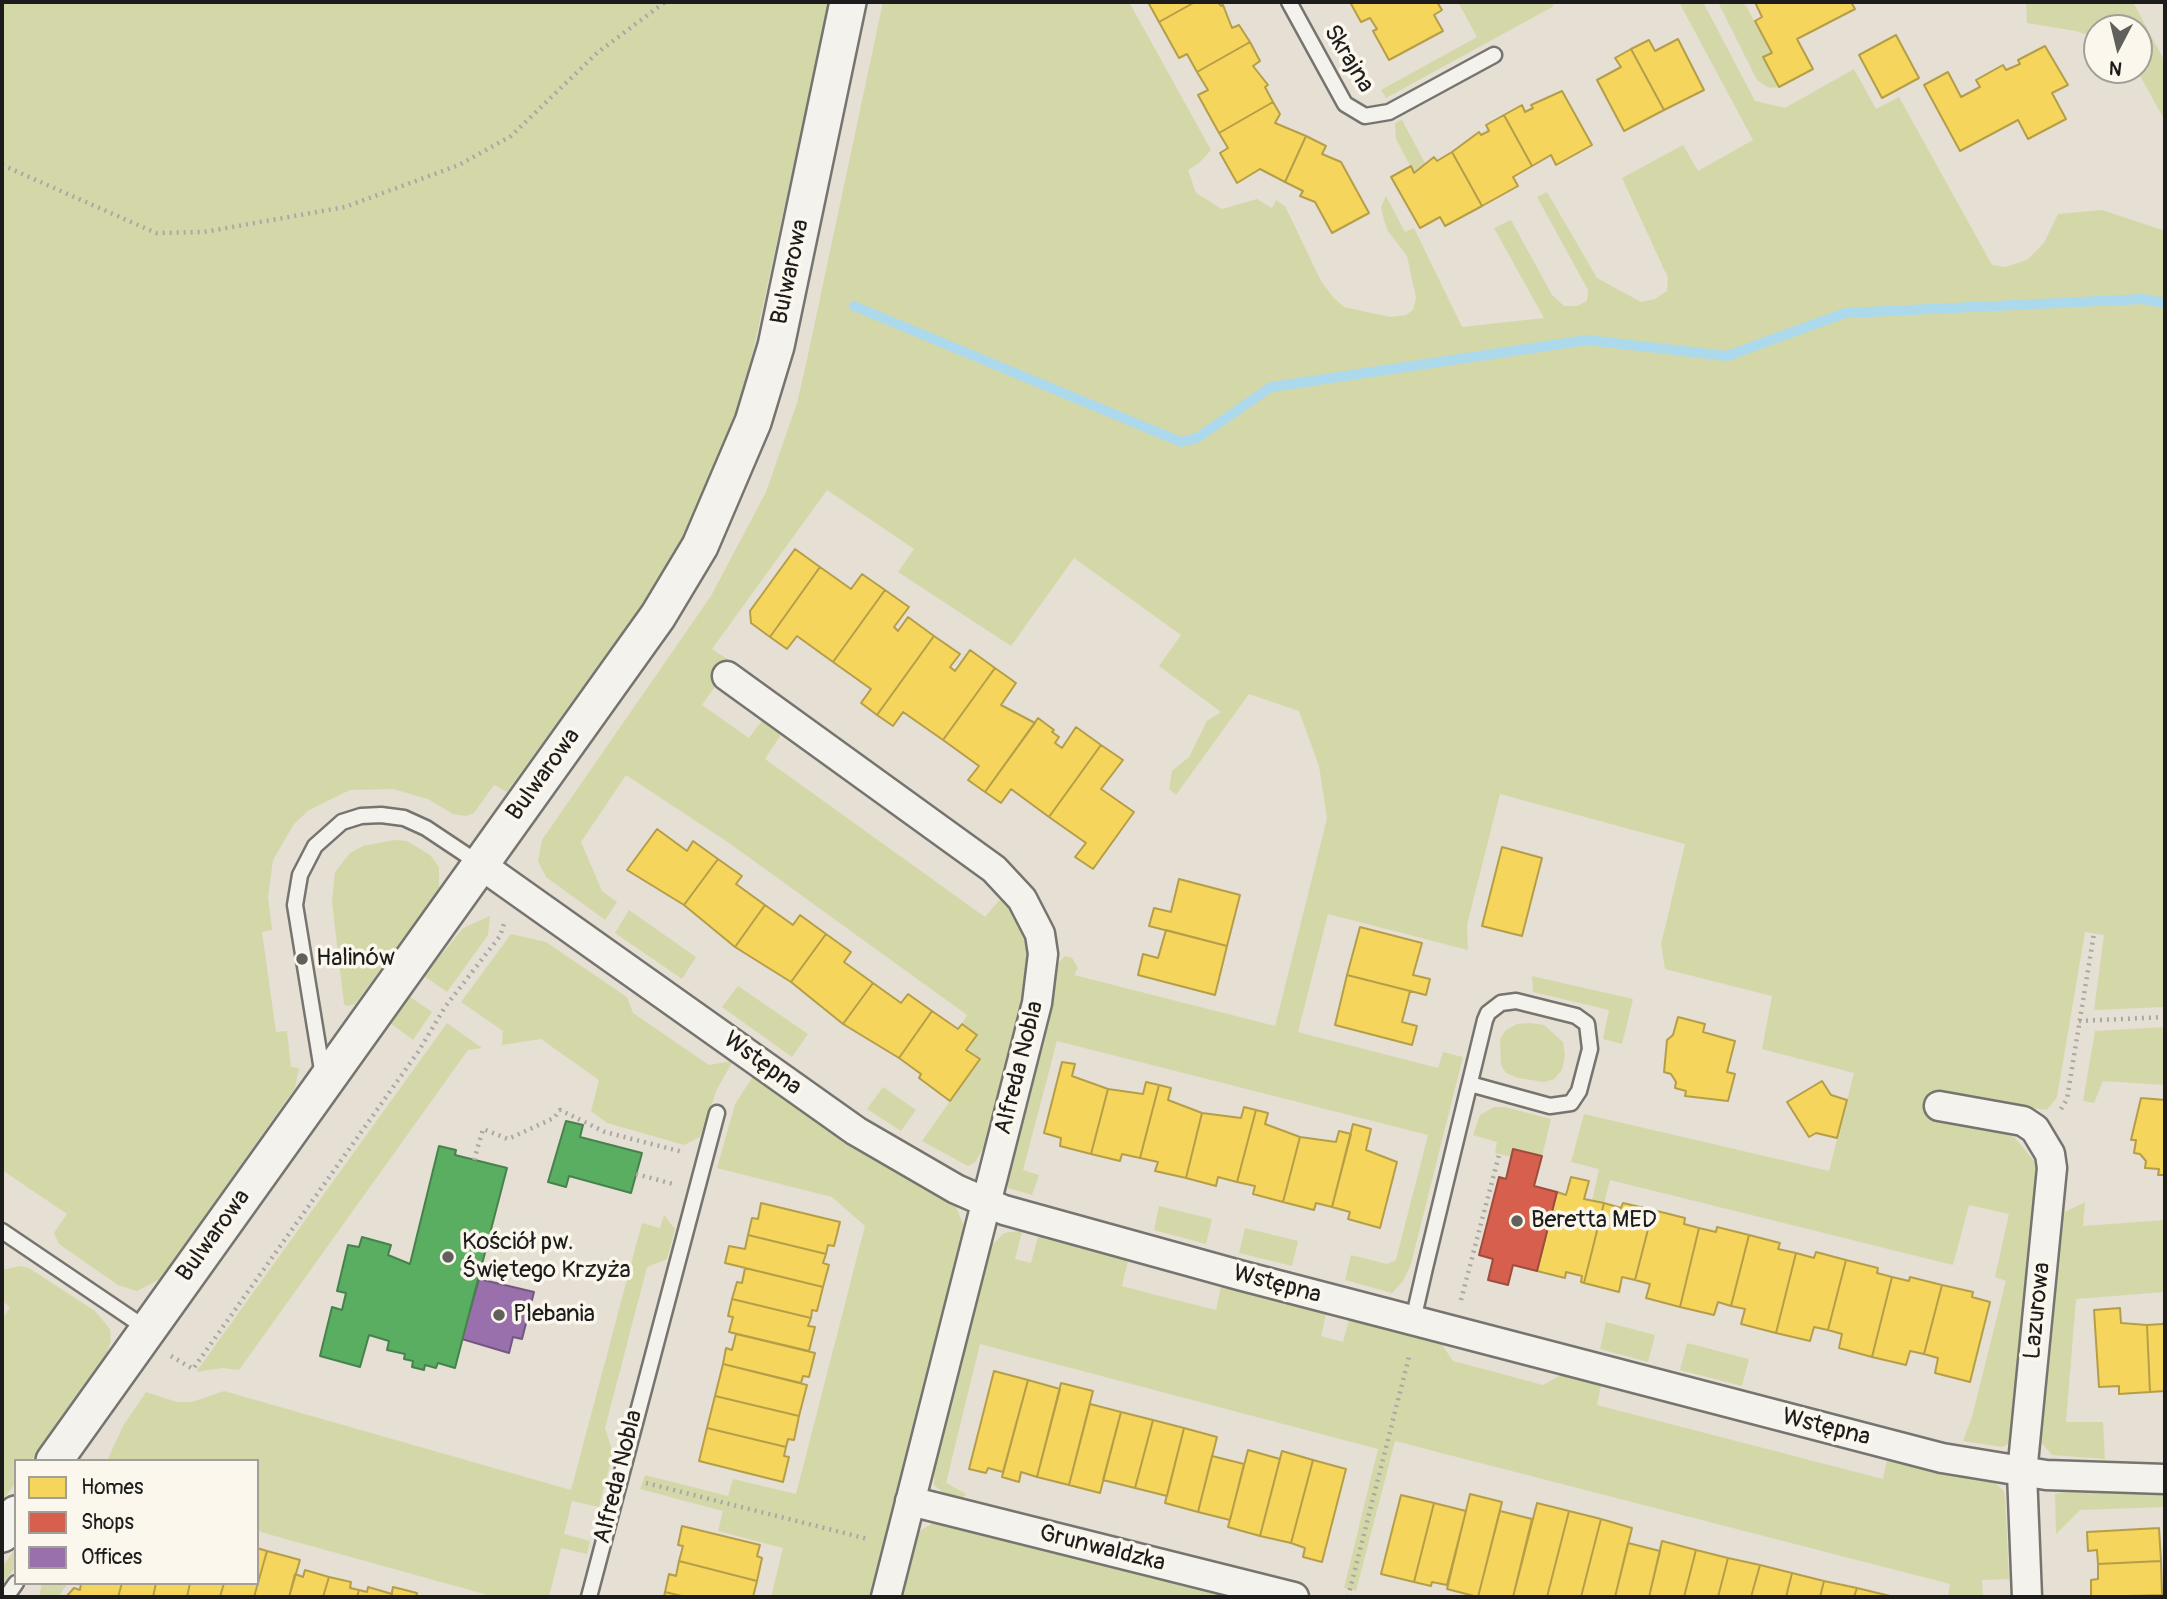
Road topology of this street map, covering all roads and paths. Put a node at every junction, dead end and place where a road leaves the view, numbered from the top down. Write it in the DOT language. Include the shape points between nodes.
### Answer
graph roads {
  1 [pos="665,2"];
  2 [pos="848,2"];
  3 [pos="1289,2"];
  4 [pos="1494,55"];
  5 [pos="2,165"];
  6 [pos="727,676"];
  7 [pos="481,864"];
  8 [pos="515,925"];
  9 [pos="2094,933"];
  10 [pos="2165,1017"];
  11 [pos="2079,1021"];
  12 [pos="324,1083"];
  13 [pos="1470,1084"];
  14 [pos="1939,1106"];
  15 [pos="717,1113"];
  16 [pos="2044,1140"];
  17 [pos="1499,1155"];
  18 [pos="704,1157"];
  19 [pos="474,1160"];
  20 [pos="636,1174"];
  21 [pos="695,1191"];
  22 [pos="986,1203"];
  23 [pos="2,1231"];
  24 [pos="1416,1315"];
  25 [pos="155,1340"];
  26 [pos="83,1420"];
  27 [pos="55,1459"];
  28 [pos="75,1459"];
  29 [pos="2022,1473"];
  30 [pos="2165,1479"];
  31 [pos="635,1480"];
  32 [pos="910,1501"];
  33 [pos="14,1517"];
  34 [pos="2,1534"];
  35 [pos="899,1547"];
  36 [pos="589,1597"];
  37 [pos="886,1597"];
  38 [pos="1294,1597"];
  39 [pos="1348,1597"];
  40 [pos="2027,1597"];
  1 -- 5 [label="path" via="597,53 511,136 458,165 345,207 204,232 156,233"];
  2 -- 7 [label="street, Bulwarowa" via="776,346 753,422 721,501 658,616"];
  3 -- 4 [label="lane, Skrajna" via="1345,104 1365,116 1389,112"];
  6 -- 22 [label="street, Alfreda Nobla" via="972,851 1011,886 1040,934 1043,975"];
  7 -- 12 [label="street, Bulwarowa"];
  7 -- 12 [label="lane" via="404,818 361,816 342,822 315,846 300,875 295,905"];
  7 -- 22 [label="street, Wstępna" via="856,1131"];
  8 -- 25 [label="path" via="504,924 500,936 445,1007 418,1052 192,1369"];
  9 -- 11 [label="path"];
  10 -- 11 [label="path"];
  11 -- 16 [label="path" via="2067,1098"];
  12 -- 25 [label="street, Bulwarowa"];
  13 -- 13 [label="lane" via="1550,1106 1572,1103 1590,1049 1587,1024 1576,1016 1522,1002 1500,1003 1485,1020"];
  13 -- 24 [label="lane"];
  14 -- 16 [label="street" via="2023,1121"];
  15 -- 18 [label="lane, Alfreda Nobla"];
  16 -- 29 [label="street, Lazurowa" via="2052,1168"];
  17 -- 24 [label="path" via="1457,1315"];
  18 -- 19 [label="path" via="605,1132 560,1110 554,1118 508,1139 483,1129"];
  18 -- 21 [label="lane, Alfreda Nobla"];
  20 -- 21 [label="path"];
  21 -- 36 [label="lane, Alfreda Nobla"];
  22 -- 24 [label="street, Wstępna"];
  22 -- 32 [label="street, Alfreda Nobla"];
  23 -- 25 [label="lane"];
  24 -- 29 [label="street, Wstępna" via="1928,1455"];
  24 -- 39 [label="path"];
  25 -- 26 [label="street, Bulwarowa"];
  26 -- 27 [label="street, Bulwarowa"];
  26 -- 28 [label="lane"];
  29 -- 30 [label="street, Wstępna"];
  29 -- 40 [label="street, Lazurowa"];
  31 -- 35 [label="path"];
  32 -- 35 [label="street, Alfreda Nobla"];
  32 -- 38 [label="street, Grunwaldzka"];
  33 -- 34 [label="street"];
  35 -- 37 [label="street, Alfreda Nobla"];
}
